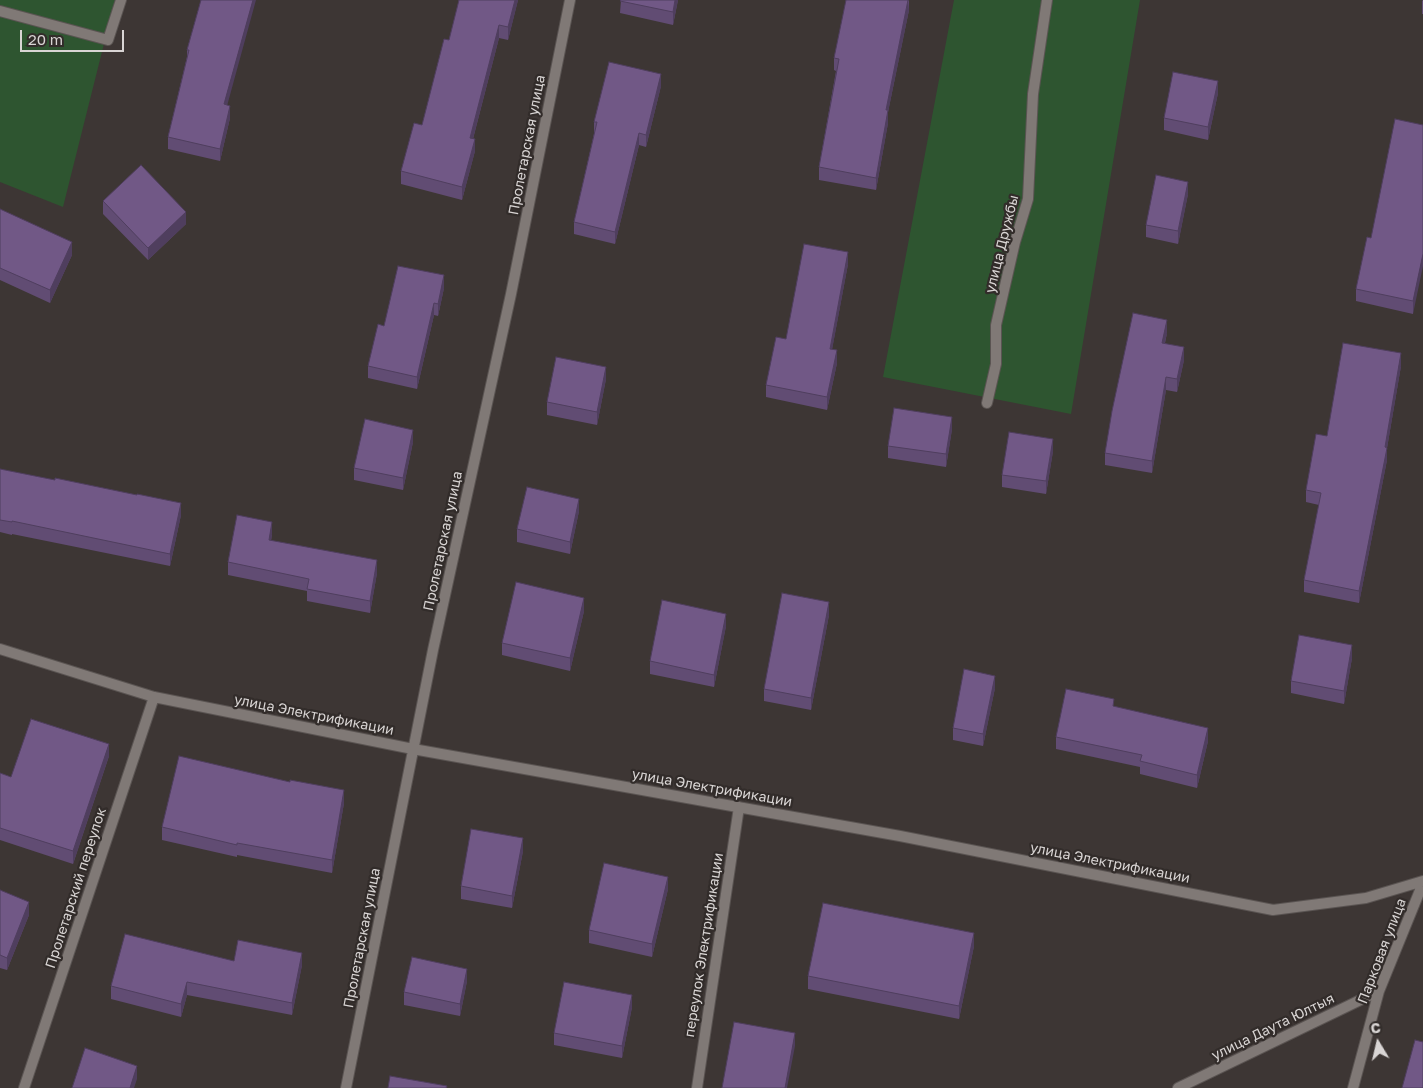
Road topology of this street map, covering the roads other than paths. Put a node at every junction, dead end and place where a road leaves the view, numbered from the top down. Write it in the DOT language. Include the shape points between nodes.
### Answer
graph roads {
  1 [pos="121,0"];
  2 [pos="570,0"];
  3 [pos="1047,0"];
  4 [pos="0,11"];
  5 [pos="987,403"];
  6 [pos="0,649"];
  7 [pos="154,697"];
  8 [pos="413,749"];
  9 [pos="739,807"];
  10 [pos="1423,882"];
  11 [pos="1379,991"];
  12 [pos="24,1088"];
  13 [pos="346,1088"];
  14 [pos="697,1088"];
  15 [pos="1178,1088"];
  16 [pos="1353,1088"];
  1 -- 4 [label="street" via="108,40"];
  2 -- 8 [label="street, Пролетарская улица" via="511,294"];
  3 -- 5 [label="street, улица Дружбы" via="1033,94 1028,199 996,324 996,364"];
  6 -- 7 [label="street, улица Электрификации"];
  7 -- 8 [label="street, улица Электрификации"];
  7 -- 12 [label="street, Пролетарский переулок"];
  8 -- 9 [label="street, улица Электрификации"];
  8 -- 13 [label="street, Пролетарская улица"];
  9 -- 10 [label="street, улица Электрификации" via="1274,910 1366,898"];
  9 -- 14 [label="street, переулок Электрификации"];
  10 -- 11 [label="street, Парковая улица"];
  11 -- 15 [label="street, улица Даута Юлтыя"];
  11 -- 16 [label="street, Парковая улица"];
}
